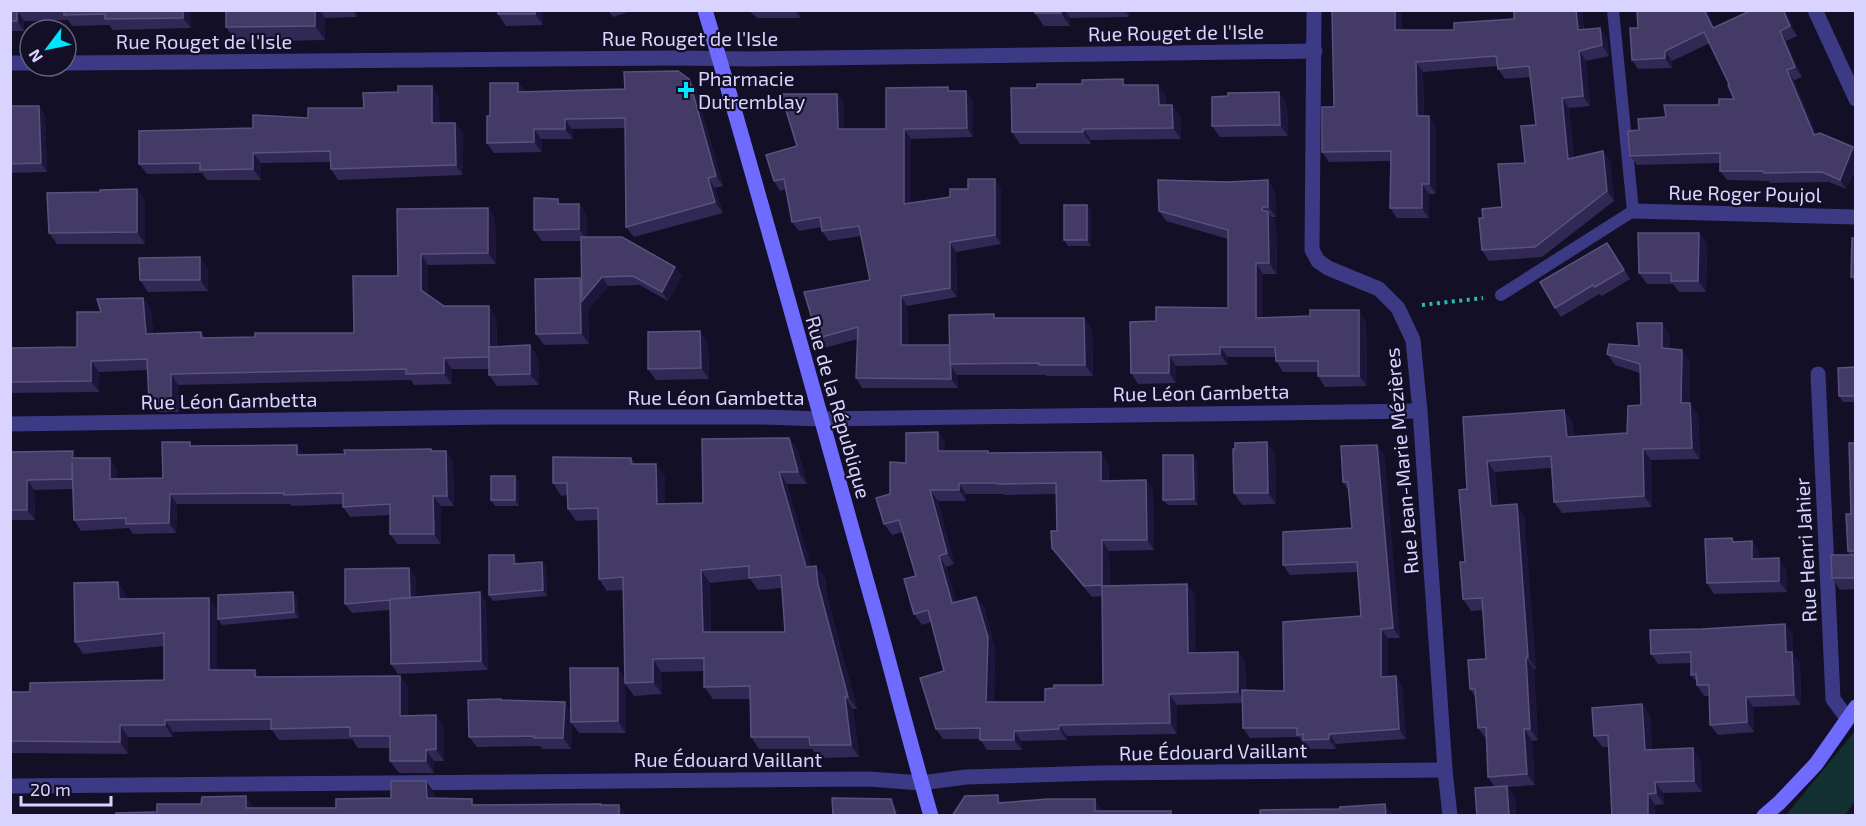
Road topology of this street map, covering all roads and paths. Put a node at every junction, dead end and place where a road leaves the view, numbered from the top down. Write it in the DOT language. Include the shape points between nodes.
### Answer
graph roads {
  1 [pos="705,10"];
  2 [pos="1314,10"];
  3 [pos="1613,10"];
  4 [pos="1815,10"];
  5 [pos="1315,51"];
  6 [pos="720,58"];
  7 [pos="78,63"];
  8 [pos="1856,99"];
  9 [pos="1633,211"];
  10 [pos="1856,217"];
  11 [pos="1501,295"];
  12 [pos="1398,308"];
  13 [pos="1818,374"];
  14 [pos="1420,411"];
  15 [pos="821,419"];
  16 [pos="10,424"];
  17 [pos="1851,713"];
  18 [pos="1445,770"];
  19 [pos="921,783"];
  20 [pos="10,786"];
  21 [pos="931,816"];
  22 [pos="1450,816"];
  23 [pos="1764,816"];
  1 -- 6 [label="street, Rue de la République"];
  2 -- 5 [label="street, Rue Jean-Marie Mézières"];
  3 -- 9 [label="lane"];
  4 -- 8 [label="street"];
  5 -- 6 [label="street, Rue Rouget de l'Isle"];
  5 -- 12 [label="street, Rue Jean-Marie Mézières" via="1312,250 1328,268 1379,289"];
  6 -- 7 [label="street, Rue Rouget de l'Isle"];
  6 -- 15 [label="street, Rue de la République"];
  9 -- 10 [label="street, Rue Roger Poujol"];
  9 -- 11 [label="lane"];
  11 -- 12 [label="path"];
  12 -- 14 [label="street, Rue Jean-Marie Mézières" via="1413,340"];
  13 -- 17 [label="street, Rue Henri Jahier" via="1833,699"];
  14 -- 15 [label="street, Rue Léon Gambetta"];
  14 -- 18 [label="street, Rue Jean-Marie Mézières"];
  15 -- 16 [label="street, Rue Léon Gambetta" via="495,417"];
  15 -- 19 [label="street, Rue de la République"];
  17 -- 23 [label="street" via="1816,764"];
  18 -- 19 [label="street, Rue Édouard Vaillant" via="1100,773 966,777"];
  18 -- 22 [label="street, Rue Jean-Marie Mézières"];
  19 -- 20 [label="street, Rue Édouard Vaillant" via="857,779"];
  19 -- 21 [label="street, Rue de la République"];
}
